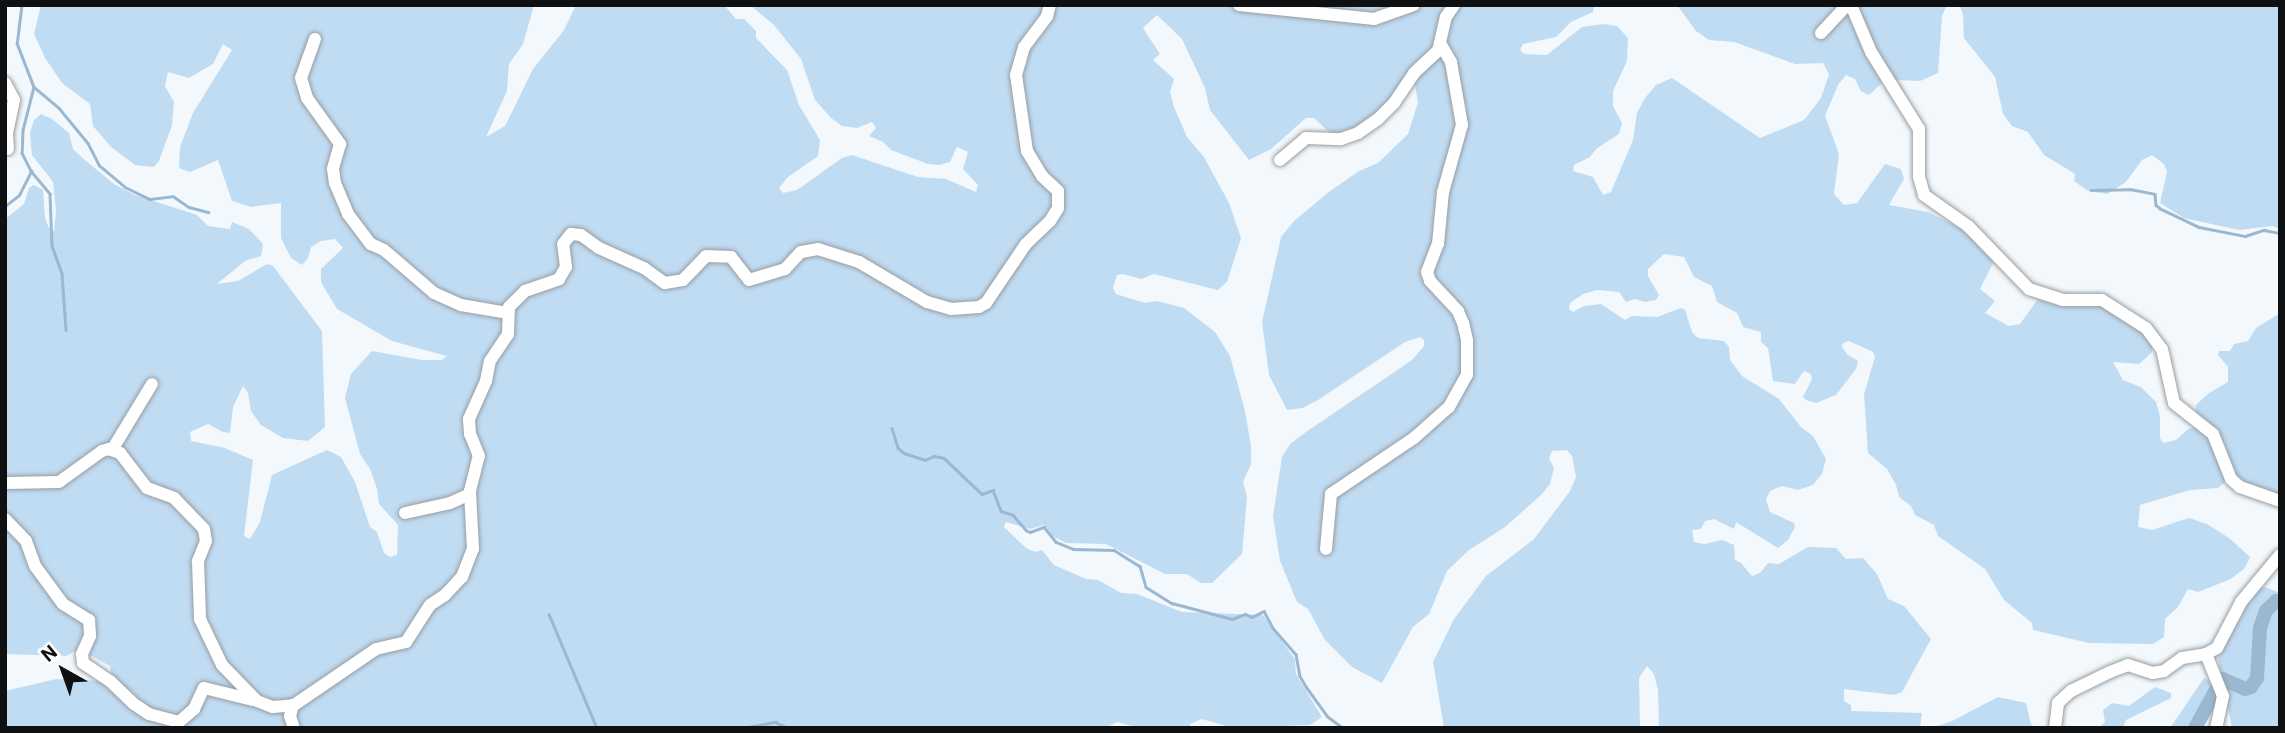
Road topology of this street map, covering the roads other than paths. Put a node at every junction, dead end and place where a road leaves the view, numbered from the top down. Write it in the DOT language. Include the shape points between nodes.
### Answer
graph roads {
  1 [pos="1050,5"];
  2 [pos="1239,5"];
  3 [pos="1413,5"];
  4 [pos="1454,5"];
  5 [pos="1849,5"];
  6 [pos="1821,33"];
  7 [pos="315,39"];
  8 [pos="1440,43"];
  9 [pos="5,83"];
  10 [pos="8,149"];
  11 [pos="1280,160"];
  12 [pos="508,313"];
  13 [pos="152,384"];
  14 [pos="111,450"];
  15 [pos="5,482"];
  16 [pos="470,494"];
  17 [pos="2280,501"];
  18 [pos="405,513"];
  19 [pos="5,519"];
  20 [pos="1326,549"];
  21 [pos="2280,555"];
  22 [pos="2206,654"];
  23 [pos="257,701"];
  24 [pos="293,705"];
  25 [pos="294,728"];
  26 [pos="2055,728"];
  27 [pos="2216,728"];
  1 -- 12 [label="street" via="1024,47 1016,75 1027,151 1058,191 1058,208 1026,244 993,296 979,307 951,309 927,302 859,262 818,249 801,251 785,269 749,279 731,257 706,256 683,280 665,283 576,234 565,238 566,267 559,279 525,291"];
  2 -- 3 [label="street" via="1374,19"];
  4 -- 8 [label="street"];
  5 -- 6 [label="street"];
  5 -- 17 [label="street" via="1871,52 1919,129 1919,177 1924,195 1968,226 2029,289 2062,300 2102,300 2146,328 2162,349 2174,403 2213,434 2231,479 2239,487"];
  7 -- 12 [label="street" via="301,78 307,98 340,144 333,169 348,214 371,244 434,293 461,304"];
  8 -- 11 [label="street" via="1378,119 1341,139 1306,138"];
  8 -- 20 [label="street" via="1454,74 1462,125 1443,192 1438,244 1427,272 1463,323 1467,375 1448,407 1414,438 1331,494"];
  9 -- 10 [label="street" via="14,100"];
  12 -- 16 [label="street" via="508,334 490,361 469,419 479,456"];
  13 -- 14 [label="street"];
  14 -- 15 [label="street" via="92,456 59,482"];
  14 -- 23 [label="street" via="125,458 147,488 174,498 204,529 206,541 198,561 201,625 222,665"];
  16 -- 18 [label="street"];
  16 -- 24 [label="street" via="473,549 455,587 430,605 406,642 376,649"];
  19 -- 23 [label="street" via="26,541 35,566 63,604 89,620 83,663 134,704 149,714 179,722 194,709 204,688"];
  21 -- 22 [label="street" via="2241,602 2217,648"];
  22 -- 26 [label="street" via="2182,658 2153,673 2128,665 2071,691 2058,703"];
  22 -- 27 [label="street" via="2222,691"];
  23 -- 24 [label="street" via="273,707"];
  24 -- 25 [label="street"];
}
